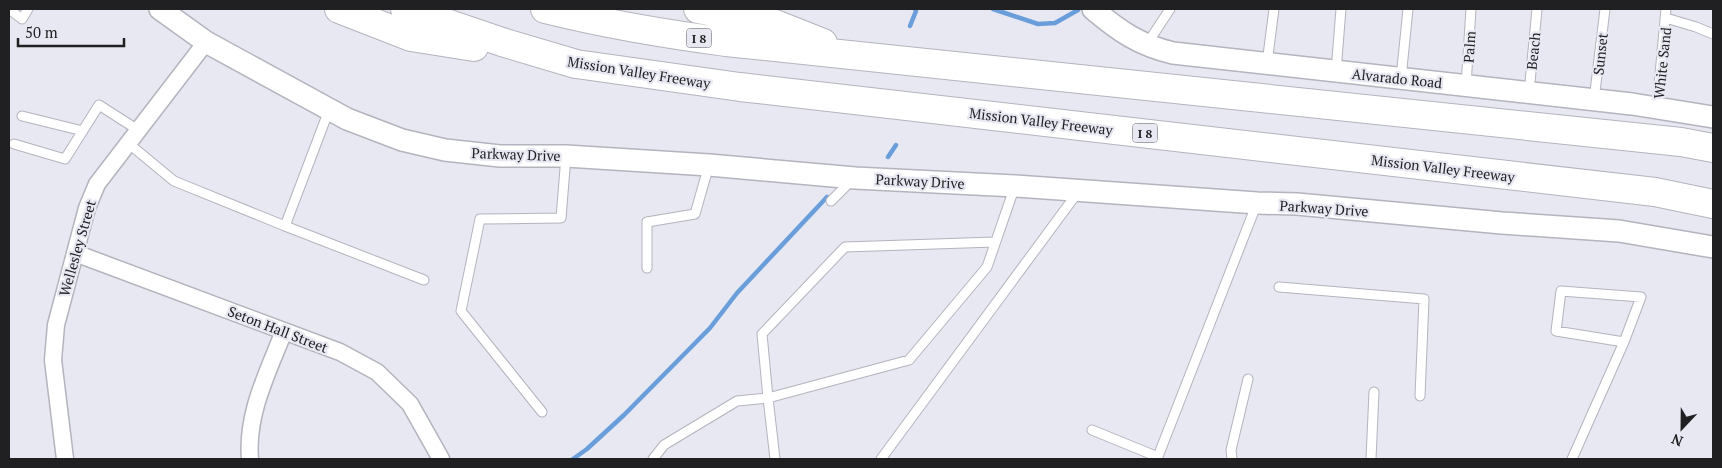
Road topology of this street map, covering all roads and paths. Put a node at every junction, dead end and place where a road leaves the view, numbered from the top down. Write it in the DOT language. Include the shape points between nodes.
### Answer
graph roads {
  1 [pos="9,9"];
  2 [pos="28,9"];
  3 [pos="160,9"];
  4 [pos="339,9"];
  5 [pos="405,9"];
  6 [pos="545,9"];
  7 [pos="698,9"];
  8 [pos="1093,9"];
  9 [pos="1170,9"];
  10 [pos="1274,9"];
  11 [pos="1342,9"];
  12 [pos="1408,9"];
  13 [pos="1471,9"];
  14 [pos="1537,9"];
  15 [pos="1605,9"];
  16 [pos="1666,13"];
  17 [pos="1713,34"];
  18 [pos="206,42"];
  19 [pos="1146,45"];
  20 [pos="854,56"];
  21 [pos="1267,63"];
  22 [pos="576,64"];
  23 [pos="1336,71"];
  24 [pos="1401,78"];
  25 [pos="1466,85"];
  26 [pos="1529,93"];
  27 [pos="1594,100"];
  28 [pos="1657,108"];
  29 [pos="329,110"];
  30 [pos="22,116"];
  31 [pos="1713,117"];
  32 [pos="82,131"];
  33 [pos="133,136"];
  34 [pos="14,144"];
  35 [pos="1713,148"];
  36 [pos="566,156"];
  37 [pos="709,165"];
  38 [pos="854,178"];
  39 [pos="1015,186"];
  40 [pos="1080,190"];
  41 [pos="832,201"];
  42 [pos="1257,203"];
  43 [pos="1713,204"];
  44 [pos="285,226"];
  45 [pos="995,242"];
  46 [pos="1713,247"];
  47 [pos="75,253"];
  48 [pos="647,268"];
  49 [pos="424,280"];
  50 [pos="1279,287"];
  51 [pos="284,331"];
  52 [pos="1624,342"];
  53 [pos="1248,379"];
  54 [pos="1374,392"];
  55 [pos="1420,396"];
  56 [pos="768,398"];
  57 [pos="542,412"];
  58 [pos="1092,430"];
  59 [pos="1158,458"];
  60 [pos="65,459"];
  61 [pos="250,459"];
  62 [pos="441,459"];
  63 [pos="653,459"];
  64 [pos="775,459"];
  65 [pos="881,459"];
  66 [pos="1232,459"];
  67 [pos="1371,459"];
  68 [pos="1572,459"];
  1 -- 2 [label="lane" via="22,19"];
  3 -- 18 [label="street, Parkway Drive"];
  4 -- 22 [label="highway" via="411,37"];
  5 -- 22 [label="highway, Mission Valley Freeway / I 8"];
  6 -- 20 [label="highway, I 8" via="650,32"];
  7 -- 20 [label="highway" via="776,24"];
  8 -- 19 [label="street, Alvarado Road" via="1124,34"];
  9 -- 19 [label="lane"];
  10 -- 21 [label="lane"];
  11 -- 23 [label="lane"];
  12 -- 24 [label="lane"];
  13 -- 25 [label="lane, Palm"];
  14 -- 26 [label="lane, Beach"];
  15 -- 27 [label="lane, Sunset"];
  16 -- 17 [label="lane"];
  16 -- 28 [label="lane, White Sand"];
  18 -- 29 [label="street, Parkway Drive"];
  18 -- 33 [label="street, Wellesley Street"];
  19 -- 21 [label="street, Alvarado Road" via="1173,53"];
  20 -- 35 [label="highway, I 8" via="1681,142"];
  21 -- 23 [label="street, Alvarado Road"];
  22 -- 43 [label="highway, Mission Valley Freeway / I 8" via="740,87 1655,192"];
  23 -- 24 [label="street, Alvarado Road"];
  24 -- 25 [label="street, Alvarado Road"];
  25 -- 26 [label="street, Alvarado Road"];
  26 -- 27 [label="street, Alvarado Road"];
  27 -- 28 [label="street, Alvarado Road"];
  28 -- 31 [label="street, Alvarado Road"];
  29 -- 36 [label="street, Parkway Drive" via="402,140 446,150 500,156"];
  29 -- 44 [label="lane"];
  30 -- 32 [label="lane"];
  32 -- 33 [label="lane" via="99,105"];
  32 -- 34 [label="lane" via="65,159"];
  33 -- 44 [label="lane" via="174,181"];
  33 -- 47 [label="street, Wellesley Street" via="96,184"];
  36 -- 37 [label="street, Parkway Drive"];
  36 -- 57 [label="lane" via="561,218 480,219 461,311"];
  37 -- 38 [label="street, Parkway Drive"];
  37 -- 48 [label="lane" via="696,214 647,222"];
  38 -- 39 [label="street, Parkway Drive"];
  38 -- 41 [label="lane"];
  39 -- 40 [label="street, Parkway Drive"];
  39 -- 45 [label="lane"];
  40 -- 42 [label="street, Parkway Drive"];
  40 -- 65 [label="lane"];
  42 -- 46 [label="street, Parkway Drive" via="1619,231"];
  42 -- 59 [label="lane"];
  44 -- 49 [label="lane"];
  45 -- 56 [label="lane" via="987,267 909,360"];
  45 -- 56 [label="lane" via="845,247 762,334"];
  47 -- 51 [label="street, Seton Hall Street"];
  47 -- 60 [label="street, Wellesley Street" via="56,325 53,360"];
  50 -- 55 [label="lane" via="1424,299"];
  51 -- 61 [label="street" via="254,408"];
  51 -- 62 [label="street, Seton Hall Street" via="340,352 377,372 410,404"];
  52 -- 52 [label="lane" via="1641,297 1561,291 1556,331"];
  52 -- 68 [label="lane"];
  53 -- 66 [label="lane" via="1231,450"];
  54 -- 67 [label="lane"];
  56 -- 63 [label="lane" via="737,401 664,444"];
  56 -- 64 [label="lane"];
  58 -- 59 [label="lane"];
}
